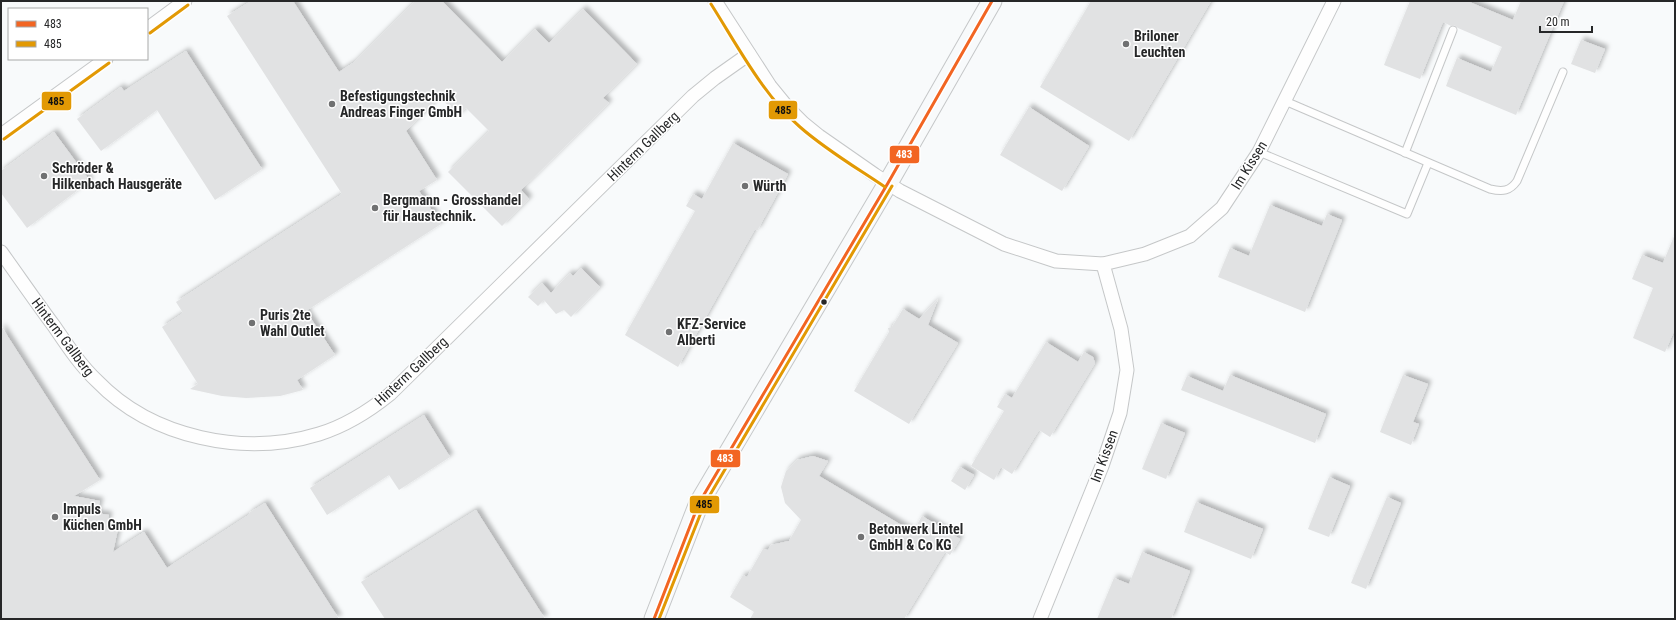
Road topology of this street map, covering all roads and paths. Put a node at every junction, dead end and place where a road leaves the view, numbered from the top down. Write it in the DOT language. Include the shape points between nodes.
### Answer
graph roads {
  1 [pos="185,1"];
  2 [pos="716,1"];
  3 [pos="992,1"];
  4 [pos="1334,1"];
  5 [pos="148,28"];
  6 [pos="1453,30"];
  7 [pos="749,54"];
  8 [pos="105,60"];
  9 [pos="1563,72"];
  10 [pos="1285,101"];
  11 [pos="1,135"];
  12 [pos="1259,152"];
  13 [pos="1405,153"];
  14 [pos="1428,163"];
  15 [pos="888,183"];
  16 [pos="1,252"];
  17 [pos="1103,264"];
  18 [pos="654,619"];
  19 [pos="1040,619"];
  1 -- 5 [label="street"];
  2 -- 7 [label="street"];
  3 -- 15 [label="street"];
  4 -- 10 [label="street, Im Kissen"];
  6 -- 13 [label="lane"];
  7 -- 15 [label="street" via="770,86 803,123"];
  7 -- 16 [label="street, Hinterm Gallberg" via="693,96 390,394 352,420 319,434 276,442 242,444 216,441 166,426 135,411 107,391 82,365"];
  8 -- 11 [label="street"];
  9 -- 14 [label="lane" via="1513,187 1500,191 1490,189"];
  10 -- 12 [label="street, Im Kissen"];
  10 -- 13 [label="lane"];
  12 -- 14 [label="lane" via="1407,214"];
  12 -- 17 [label="street, Im Kissen" via="1222,208 1190,236 1145,254"];
  13 -- 14 [label="lane"];
  15 -- 17 [label="street, Im Kissen" via="1004,244 1056,261"];
  15 -- 18 [label="street" via="699,503"];
  17 -- 19 [label="street, Im Kissen" via="1121,329 1127,370 1120,413 1102,466"];
}
